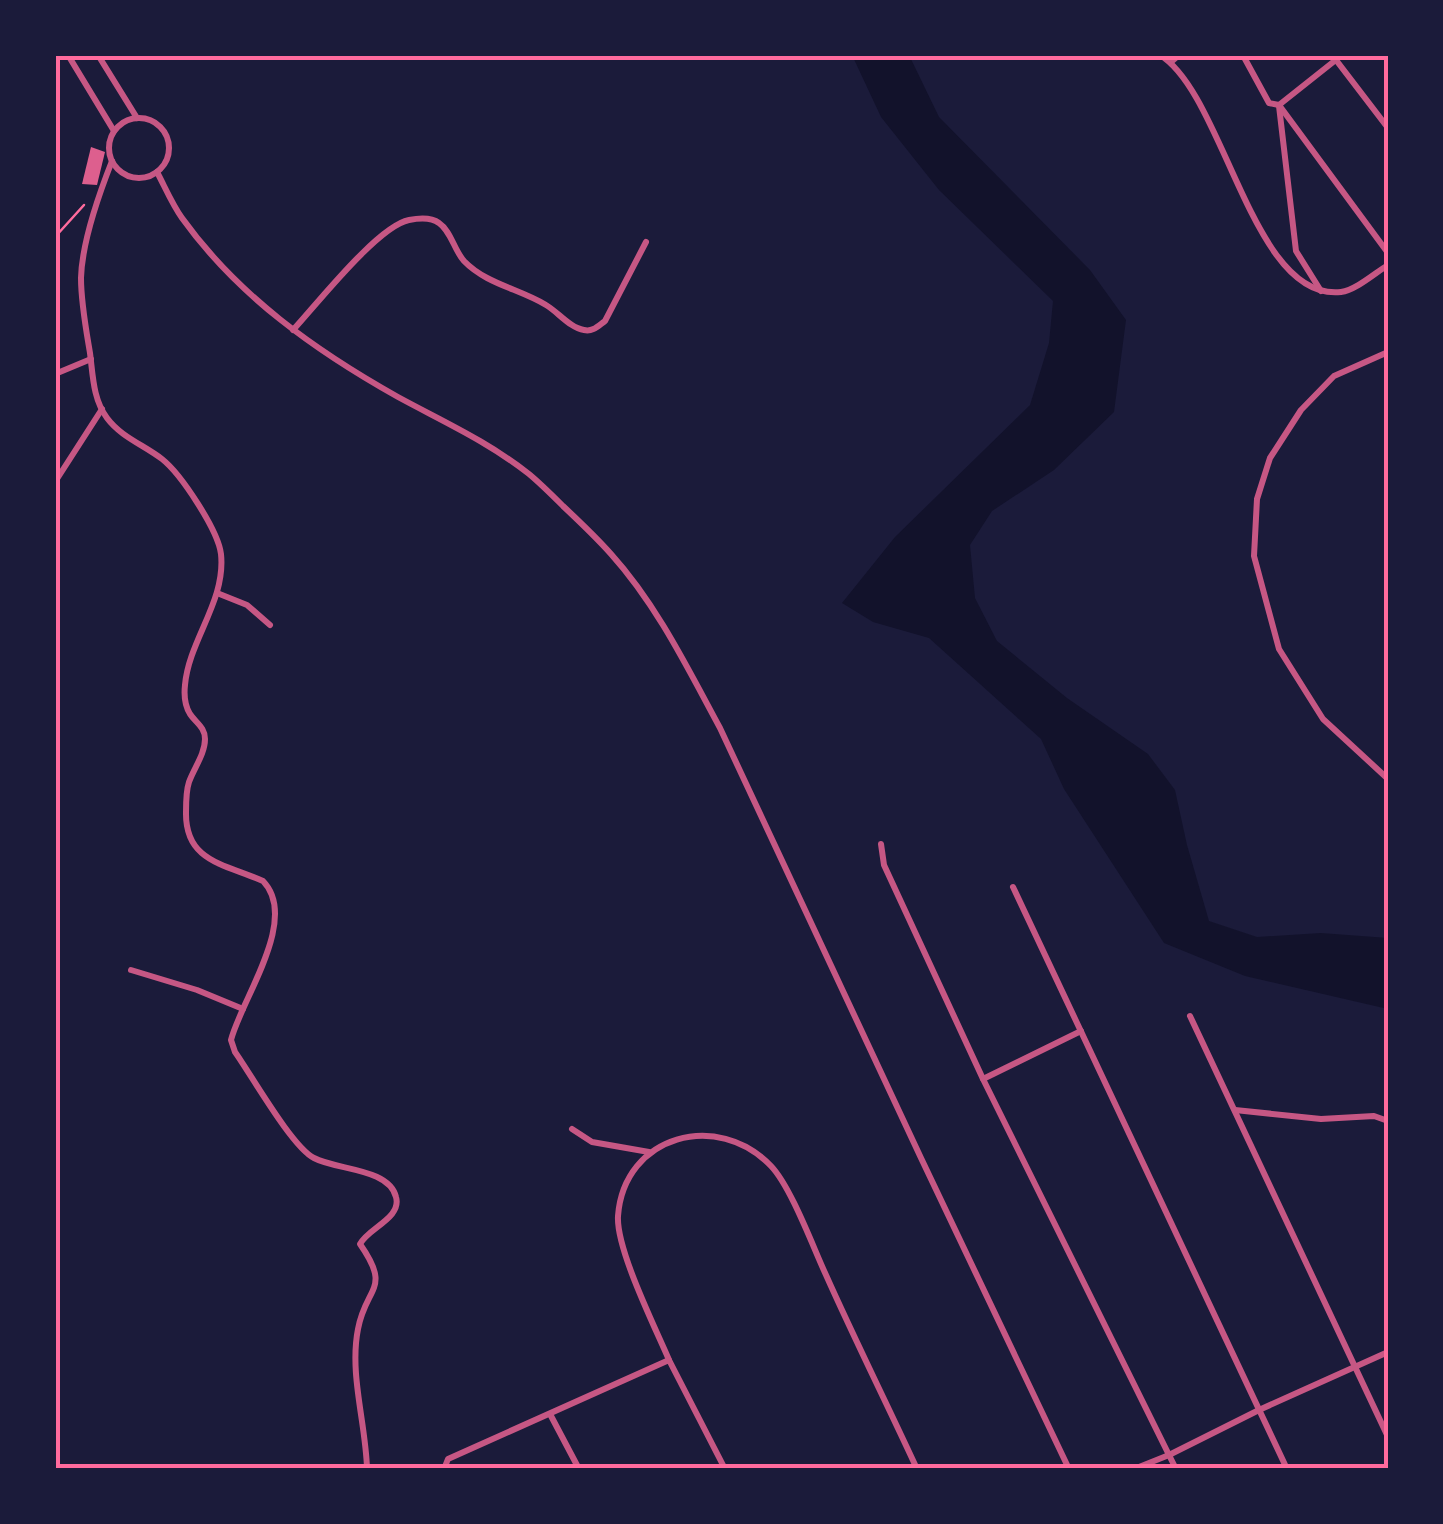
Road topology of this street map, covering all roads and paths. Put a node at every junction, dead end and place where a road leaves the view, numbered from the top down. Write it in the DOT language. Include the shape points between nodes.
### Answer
graph roads {
  1 [pos="68,55"];
  2 [pos="98,55"];
  3 [pos="1160,55"];
  4 [pos="1179,55"];
  5 [pos="1339,58"];
  6 [pos="1245,59"];
  7 [pos="1172,62"];
  8 [pos="1279,105"];
  9 [pos="137,118"];
  10 [pos="1388,128"];
  11 [pos="114,130"];
  12 [pos="112,161"];
  13 [pos="157,172"];
  14 [pos="104,181"];
  15 [pos="55,236"];
  16 [pos="646,242"];
  17 [pos="1388,253"];
  18 [pos="1388,265"];
  19 [pos="1321,291"];
  20 [pos="293,330"];
  21 [pos="1388,352"];
  22 [pos="90,359"];
  23 [pos="55,374"];
  24 [pos="102,409"];
  25 [pos="55,482"];
  26 [pos="217,593"];
  27 [pos="270,625"];
  28 [pos="1388,779"];
  29 [pos="882,844"];
  30 [pos="1014,888"];
  31 [pos="131,970"];
  32 [pos="243,1009"];
  33 [pos="1190,1016"];
  34 [pos="1082,1030"];
  35 [pos="983,1079"];
  36 [pos="1234,1110"];
  37 [pos="1388,1121"];
  38 [pos="572,1129"];
  39 [pos="650,1152"];
  40 [pos="1388,1352"];
  41 [pos="668,1360"];
  42 [pos="1354,1366"];
  43 [pos="1259,1410"];
  44 [pos="550,1414"];
  45 [pos="1388,1437"];
  46 [pos="1169,1454"];
  47 [pos="367,1469"];
  48 [pos="444,1469"];
  49 [pos="579,1469"];
  50 [pos="725,1469"];
  51 [pos="917,1469"];
  52 [pos="1069,1469"];
  53 [pos="1134,1469"];
  54 [pos="1176,1469"];
  55 [pos="1287,1469"];
  1 -- 11 [label="street"];
  2 -- 9 [label="street"];
  3 -- 7 [label="street"];
  4 -- 7 [label="street"];
  5 -- 8 [label="street"];
  5 -- 10 [label="street"];
  6 -- 8 [label="street" via="1269,103"];
  7 -- 19 [label="street" via="1270,246 1292,275"];
  8 -- 17 [label="street"];
  8 -- 19 [label="street" via="1296,251"];
  9 -- 11 [label="street"];
  9 -- 13 [label="street" via="155,122 167,137 168,156"];
  11 -- 12 [label="street"];
  12 -- 13 [label="street" via="132,177"];
  12 -- 14 [label="street"];
  13 -- 20 [label="street" via="180,216 213,256"];
  14 -- 15 [label="path"];
  14 -- 22 [label="street" via="81,278"];
  16 -- 20 [label="street" via="605,321 583,330 470,266 437,221 408,220 373,243"];
  18 -- 19 [label="street" via="1345,292"];
  20 -- 52 [label="street" via="530,475 613,556 643,596 720,728"];
  21 -- 28 [label="street" via="1334,376 1301,410 1270,458 1257,499 1254,556 1279,650 1323,720"];
  22 -- 23 [label="street"];
  22 -- 24 [label="street"];
  24 -- 25 [label="street"];
  24 -- 26 [label="street" via="116,428 178,474 217,538"];
  26 -- 27 [label="street" via="247,605"];
  26 -- 32 [label="street" via="184,687 205,737 188,784 186,822 203,855 270,888 268,948"];
  29 -- 35 [label="street" via="884,865"];
  30 -- 34 [label="street"];
  31 -- 32 [label="street"];
  32 -- 47 [label="street" via="230,1040 295,1141 317,1160 382,1179 397,1200 390,1217 360,1244 376,1281 355,1354"];
  33 -- 36 [label="street"];
  34 -- 35 [label="street"];
  34 -- 43 [label="street"];
  35 -- 46 [label="street"];
  36 -- 37 [label="street"];
  36 -- 42 [label="street"];
  38 -- 39 [label="street" via="592,1142"];
  39 -- 41 [label="street" via="624,1192 620,1242"];
  39 -- 51 [label="street" via="686,1137 724,1137 774,1168"];
  40 -- 42 [label="street"];
  41 -- 44 [label="street"];
  41 -- 50 [label="street"];
  42 -- 43 [label="street"];
  42 -- 45 [label="street"];
  43 -- 46 [label="street"];
  43 -- 55 [label="street"];
  44 -- 48 [label="street" via="448,1459"];
  44 -- 49 [label="street"];
  46 -- 53 [label="street"];
  46 -- 54 [label="street"];
}
